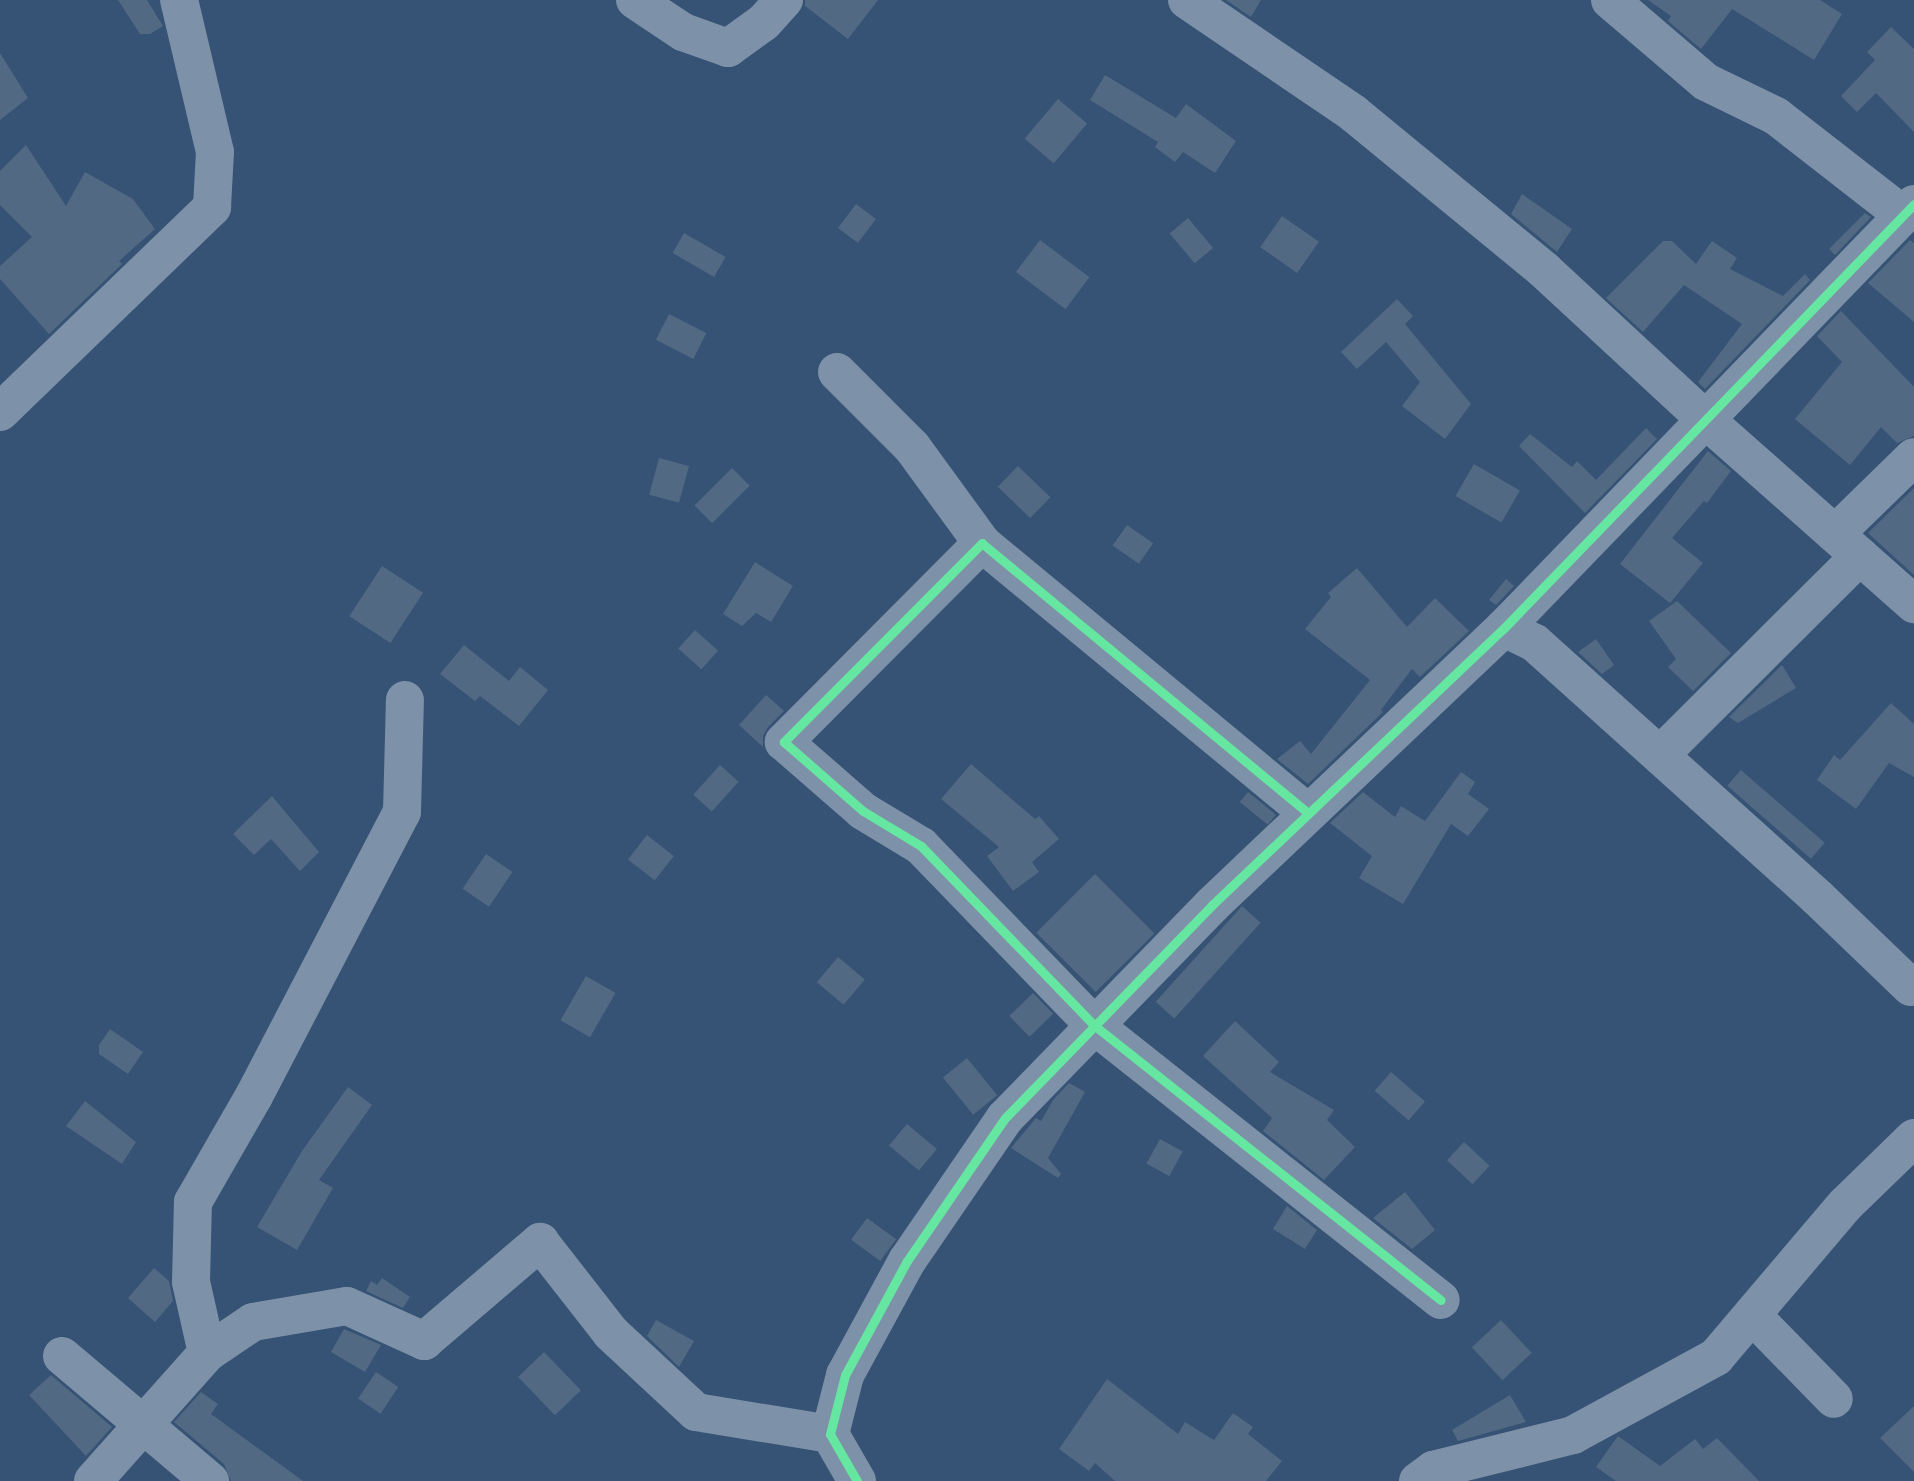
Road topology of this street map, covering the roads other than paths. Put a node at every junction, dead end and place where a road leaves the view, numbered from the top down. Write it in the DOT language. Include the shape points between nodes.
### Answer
graph roads {
  1 [pos="179,0"];
  2 [pos="635,0"];
  3 [pos="784,0"];
  4 [pos="1187,0"];
  5 [pos="1610,0"];
  6 [pos="1909,209"];
  7 [pos="838,372"];
  8 [pos="0,412"];
  9 [pos="1706,419"];
  10 [pos="1914,457"];
  11 [pos="982,543"];
  12 [pos="1847,545"];
  13 [pos="1914,604"];
  14 [pos="1504,628"];
  15 [pos="405,700"];
  16 [pos="1660,755"];
  17 [pos="1308,813"];
  18 [pos="1911,987"];
  19 [pos="1095,1026"];
  20 [pos="1914,1138"];
  21 [pos="1441,1300"];
  22 [pos="1752,1315"];
  23 [pos="207,1353"];
  24 [pos="62,1356"];
  25 [pos="1834,1399"];
  26 [pos="144,1426"];
  27 [pos="830,1434"];
  28 [pos="190,1474"];
  29 [pos="93,1481"];
  30 [pos="857,1481"];
  31 [pos="1418,1481"];
  1 -- 8 [label="street" via="215,152 212,207"];
  2 -- 3 [label="street" via="683,32 728,48 764,22"];
  4 -- 9 [label="street" via="1353,113 1544,271"];
  5 -- 6 [label="street" via="1706,82 1776,116"];
  6 -- 9 [label="street"];
  7 -- 11 [label="street" via="912,447"];
  9 -- 12 [label="street"];
  9 -- 14 [label="street"];
  10 -- 12 [label="street"];
  11 -- 17 [label="street"];
  11 -- 19 [label="street" via="784,742 863,811 921,846"];
  12 -- 13 [label="street"];
  12 -- 16 [label="street"];
  14 -- 16 [label="street" via="1535,643"];
  14 -- 17 [label="street"];
  15 -- 23 [label="street" via="402,812 254,1096 193,1202 191,1282"];
  16 -- 18 [label="street"];
  17 -- 19 [label="street"];
  19 -- 21 [label="street"];
  19 -- 27 [label="street" via="1006,1118 907,1261 845,1375"];
  20 -- 22 [label="street" via="1845,1205"];
  22 -- 25 [label="street"];
  22 -- 31 [label="street" via="1716,1357 1573,1435 1433,1470"];
  23 -- 26 [label="street"];
  23 -- 27 [label="street" via="253,1322 347,1306 424,1341 540,1242 611,1333 696,1412"];
  24 -- 26 [label="street"];
  26 -- 28 [label="street"];
  26 -- 29 [label="street"];
  27 -- 30 [label="street"];
}
